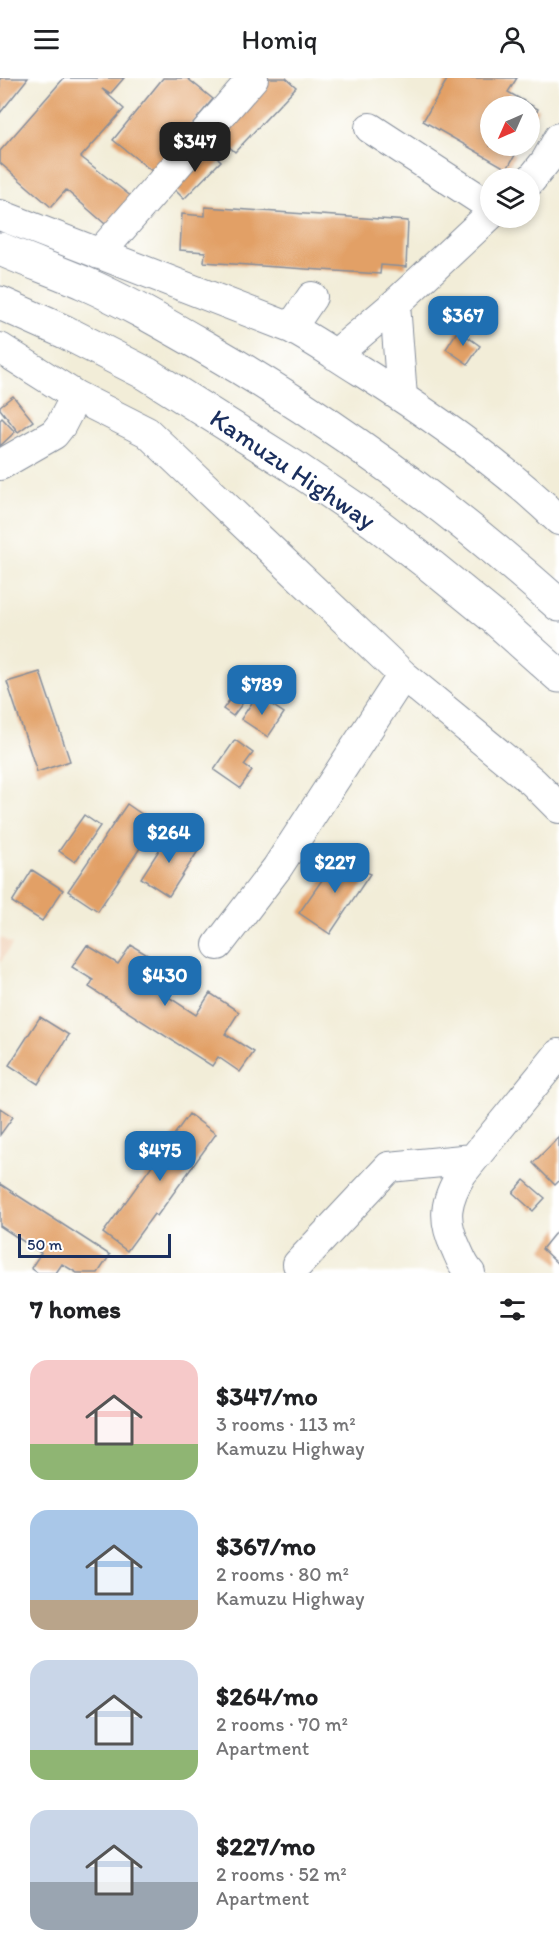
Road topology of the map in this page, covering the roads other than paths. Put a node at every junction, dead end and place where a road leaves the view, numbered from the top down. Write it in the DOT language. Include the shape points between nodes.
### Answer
graph roads {
  1 [pos="253,78"];
  2 [pos="370,128"];
  3 [pos="559,138"];
  4 [pos="540,168"];
  5 [pos="480,200"];
  6 [pos="0,215"];
  7 [pos="480,224"];
  8 [pos="0,249"];
  9 [pos="99,254"];
  10 [pos="312,297"];
  11 [pos="0,303"];
  12 [pos="395,304"];
  13 [pos="291,328"];
  14 [pos="0,348"];
  15 [pos="335,355"];
  16 [pos="76,396"];
  17 [pos="402,397"];
  18 [pos="0,465"];
  19 [pos="559,520"];
  20 [pos="559,605"];
  21 [pos="403,675"];
  22 [pos="559,676"];
  23 [pos="559,808"];
  24 [pos="218,945"];
  25 [pos="559,1054"];
  26 [pos="473,1159"];
  27 [pos="298,1264"];
  28 [pos="470,1273"];
  1 -- 9 [label="street"];
  2 -- 5 [label="street"];
  3 -- 4 [label="street"];
  6 -- 9 [label="street"];
  7 -- 12 [label="street"];
  8 -- 20 [label="highway" via="85,284 245,370 465,523"];
  9 -- 13 [label="street"];
  10 -- 13 [label="street"];
  11 -- 22 [label="highway, Kamuzu Highway" via="147,374 291,465 431,566"];
  12 -- 15 [label="street"];
  12 -- 17 [label="street"];
  13 -- 15 [label="street"];
  14 -- 16 [label="street"];
  15 -- 17 [label="street"];
  16 -- 18 [label="street" via="54,434"];
  16 -- 21 [label="street" via="147,432"];
  17 -- 19 [label="street" via="505,471"];
  21 -- 23 [label="street"];
  21 -- 24 [label="street" via="277,868"];
  25 -- 26 [label="street"];
  26 -- 27 [label="street" via="389,1167"];
  26 -- 28 [label="street" via="453,1188 446,1219 448,1233"];
}
